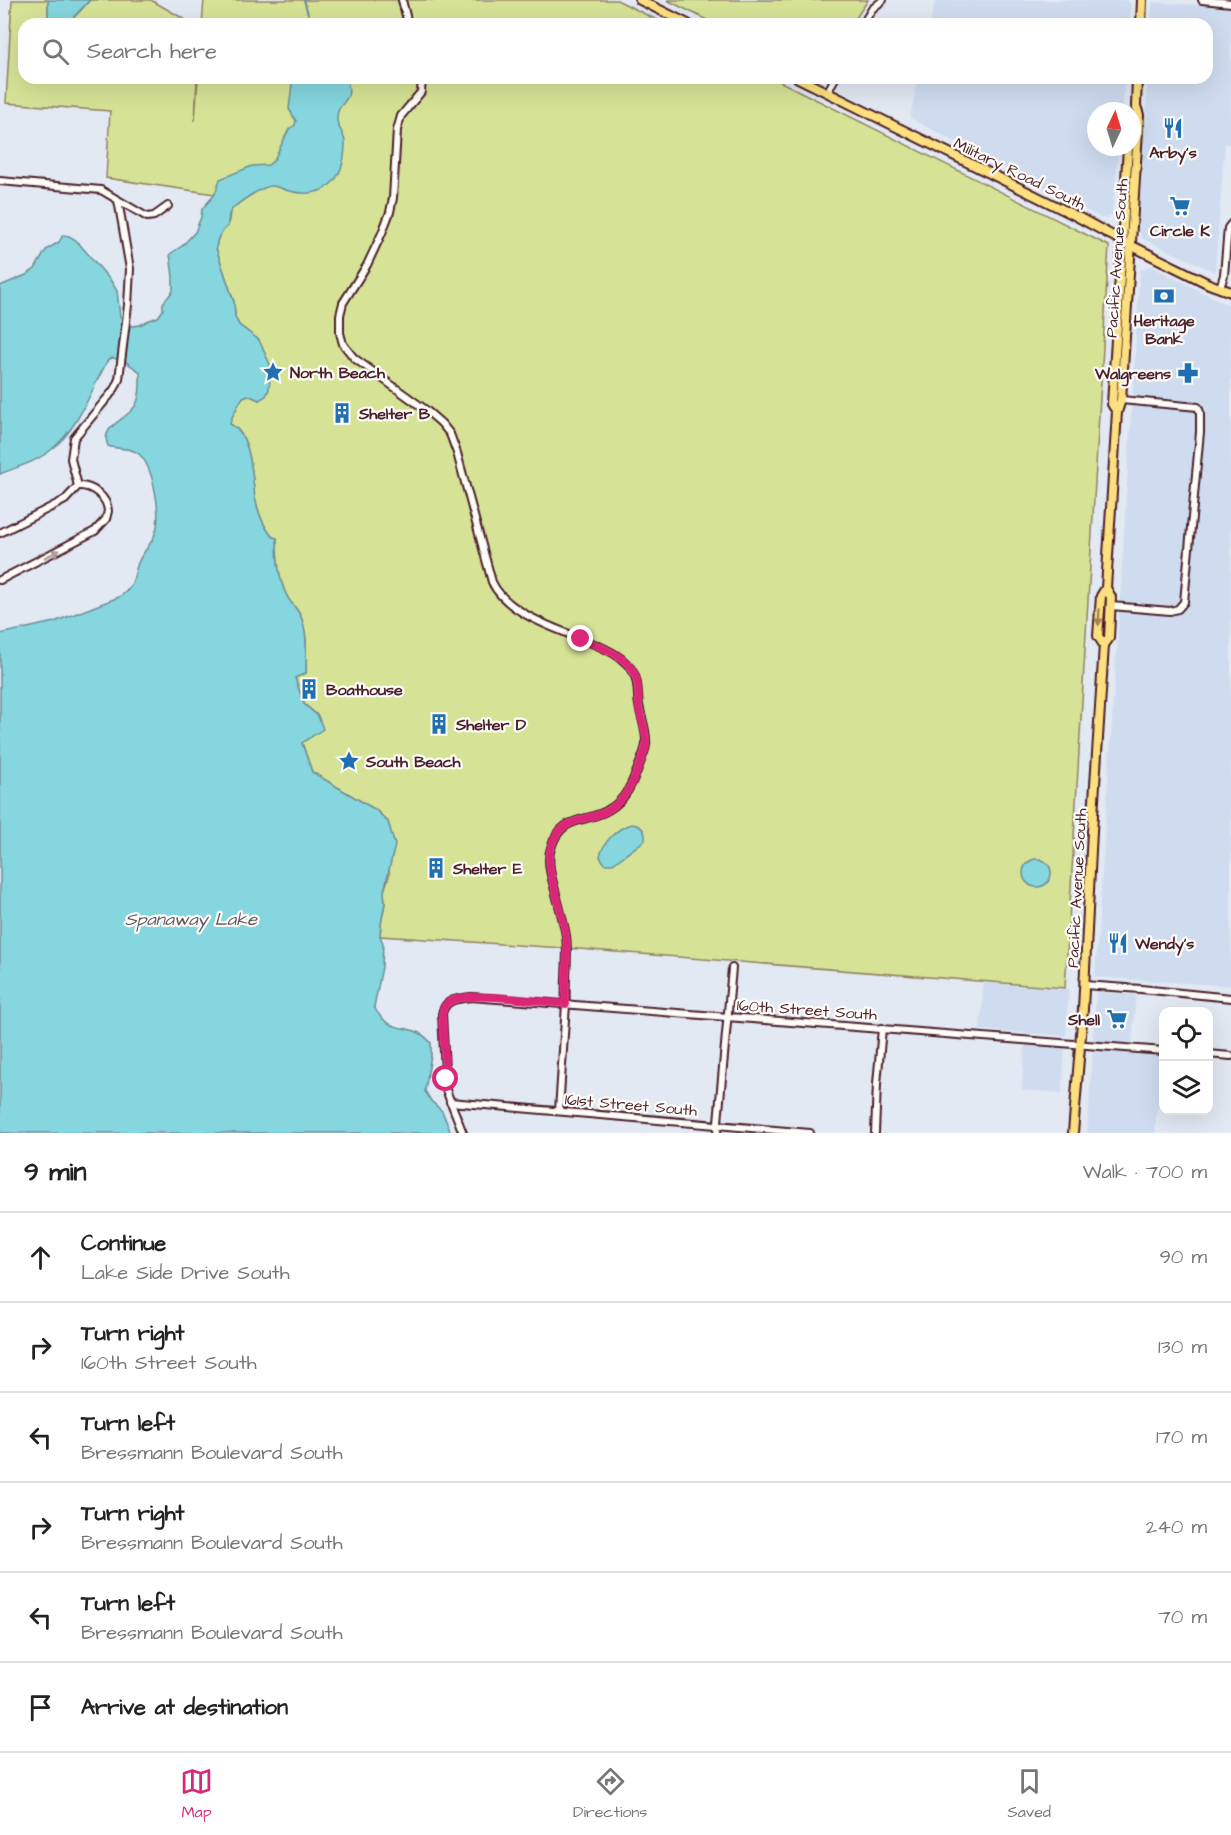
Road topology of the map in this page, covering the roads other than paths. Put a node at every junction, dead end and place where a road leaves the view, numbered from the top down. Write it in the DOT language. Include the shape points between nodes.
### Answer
graph roads {
  1 [pos="402,0"];
  2 [pos="640,0"];
  3 [pos="883,0"];
  4 [pos="1142,0"];
  5 [pos="1202,0"];
  6 [pos="1231,3"];
  7 [pos="406,18"];
  8 [pos="676,18"];
  9 [pos="867,18"];
  10 [pos="1141,18"];
  11 [pos="422,84"];
  12 [pos="810,84"];
  13 [pos="832,84"];
  14 [pos="1136,84"];
  15 [pos="827,93"];
  16 [pos="1135,102"];
  17 [pos="1127,156"];
  18 [pos="1136,156"];
  19 [pos="0,181"];
  20 [pos="118,200"];
  21 [pos="168,206"];
  22 [pos="1231,224"];
  23 [pos="1122,241"];
  24 [pos="1130,245"];
  25 [pos="1220,288"];
  26 [pos="1231,292"];
  27 [pos="1121,400"];
  28 [pos="1117,412"];
  29 [pos="78,486"];
  30 [pos="0,533"];
  31 [pos="0,580"];
  32 [pos="1106,588"];
  33 [pos="1111,606"];
  34 [pos="1104,645"];
  35 [pos="732,968"];
  36 [pos="1084,985"];
  37 [pos="1231,998"];
  38 [pos="566,1004"];
  39 [pos="728,1016"];
  40 [pos="882,1028"];
  41 [pos="1080,1044"];
  42 [pos="1159,1051"];
  43 [pos="1213,1054"];
  44 [pos="1231,1056"];
  45 [pos="450,1102"];
  46 [pos="559,1112"];
  47 [pos="717,1129"];
  48 [pos="463,1133"];
  49 [pos="810,1133"];
  50 [pos="875,1133"];
  51 [pos="1073,1133"];
  1 -- 7 [label="street"];
  2 -- 8 [label="main road"];
  3 -- 9 [label="street"];
  4 -- 10 [label="main road"];
  5 -- 6 [label="street"];
  11 -- 38 [label="street" via="421,92 401,116 397,130 390,212 367,266 343,303 343,344 354,358 426,410 450,434 492,582 502,597 528,615 606,649 632,670 646,740 633,782 620,800 607,811 567,825 554,839 550,852 551,876 566,937"];
  12 -- 15 [label="main road, Military Road South"];
  13 -- 15 [label="street"];
  14 -- 16 [label="main road, Pacific Avenue South"];
  15 -- 23 [label="main road, Military Road South"];
  17 -- 23 [label="main road, Pacific Avenue South"];
  18 -- 24 [label="main road, Pacific Avenue South"];
  19 -- 20 [label="street" via="90,188"];
  20 -- 21 [label="street" via="147,217"];
  20 -- 29 [label="street" via="130,269 119,379 116,388 74,438 71,459"];
  22 -- 25 [label="street"];
  23 -- 24 [label="main road, Military Road South"];
  23 -- 28 [label="main road, Pacific Avenue South" via="1112,404"];
  24 -- 25 [label="main road, Military Road South"];
  24 -- 27 [label="main road, Pacific Avenue South"];
  25 -- 26 [label="main road, Military Road South"];
  27 -- 28 [label="main road, Pacific Avenue South"];
  27 -- 33 [label="street" via="1198,407 1200,432 1184,602 1170,611"];
  28 -- 32 [label="main road, Pacific Avenue South"];
  29 -- 30 [label="street" via="65,500"];
  31 -- 29 [label="street, one-way" via="102,524 108,512 106,502 89,487"];
  32 -- 33 [label="main road, Pacific Avenue South"];
  32 -- 34 [label="main road, Pacific Avenue South, one-way" via="1101,596 1098,636"];
  33 -- 34 [label="main road, Pacific Avenue South" via="1109,638"];
  34 -- 36 [label="main road, Pacific Avenue South"];
  35 -- 39 [label="street"];
  36 -- 37 [label="street"];
  36 -- 41 [label="main road, Pacific Avenue South"];
  38 -- 39 [label="street, 160th Street South"];
  38 -- 45 [label="street, 160th Street South" via="471,997 450,1001 444,1008 442,1022"];
  38 -- 46 [label="street"];
  39 -- 40 [label="street, 160th Street South"];
  39 -- 47 [label="street"];
  40 -- 41 [label="street, 160th Street South"];
  40 -- 50 [label="street"];
  41 -- 42 [label="street, 160th Street South"];
  41 -- 51 [label="main road, Pacific Avenue South"];
  43 -- 44 [label="street"];
  45 -- 46 [label="street, 161st Street South"];
  45 -- 48 [label="street"];
  46 -- 47 [label="street, 161st Street South"];
  47 -- 49 [label="street, 161st Street South"];
}
